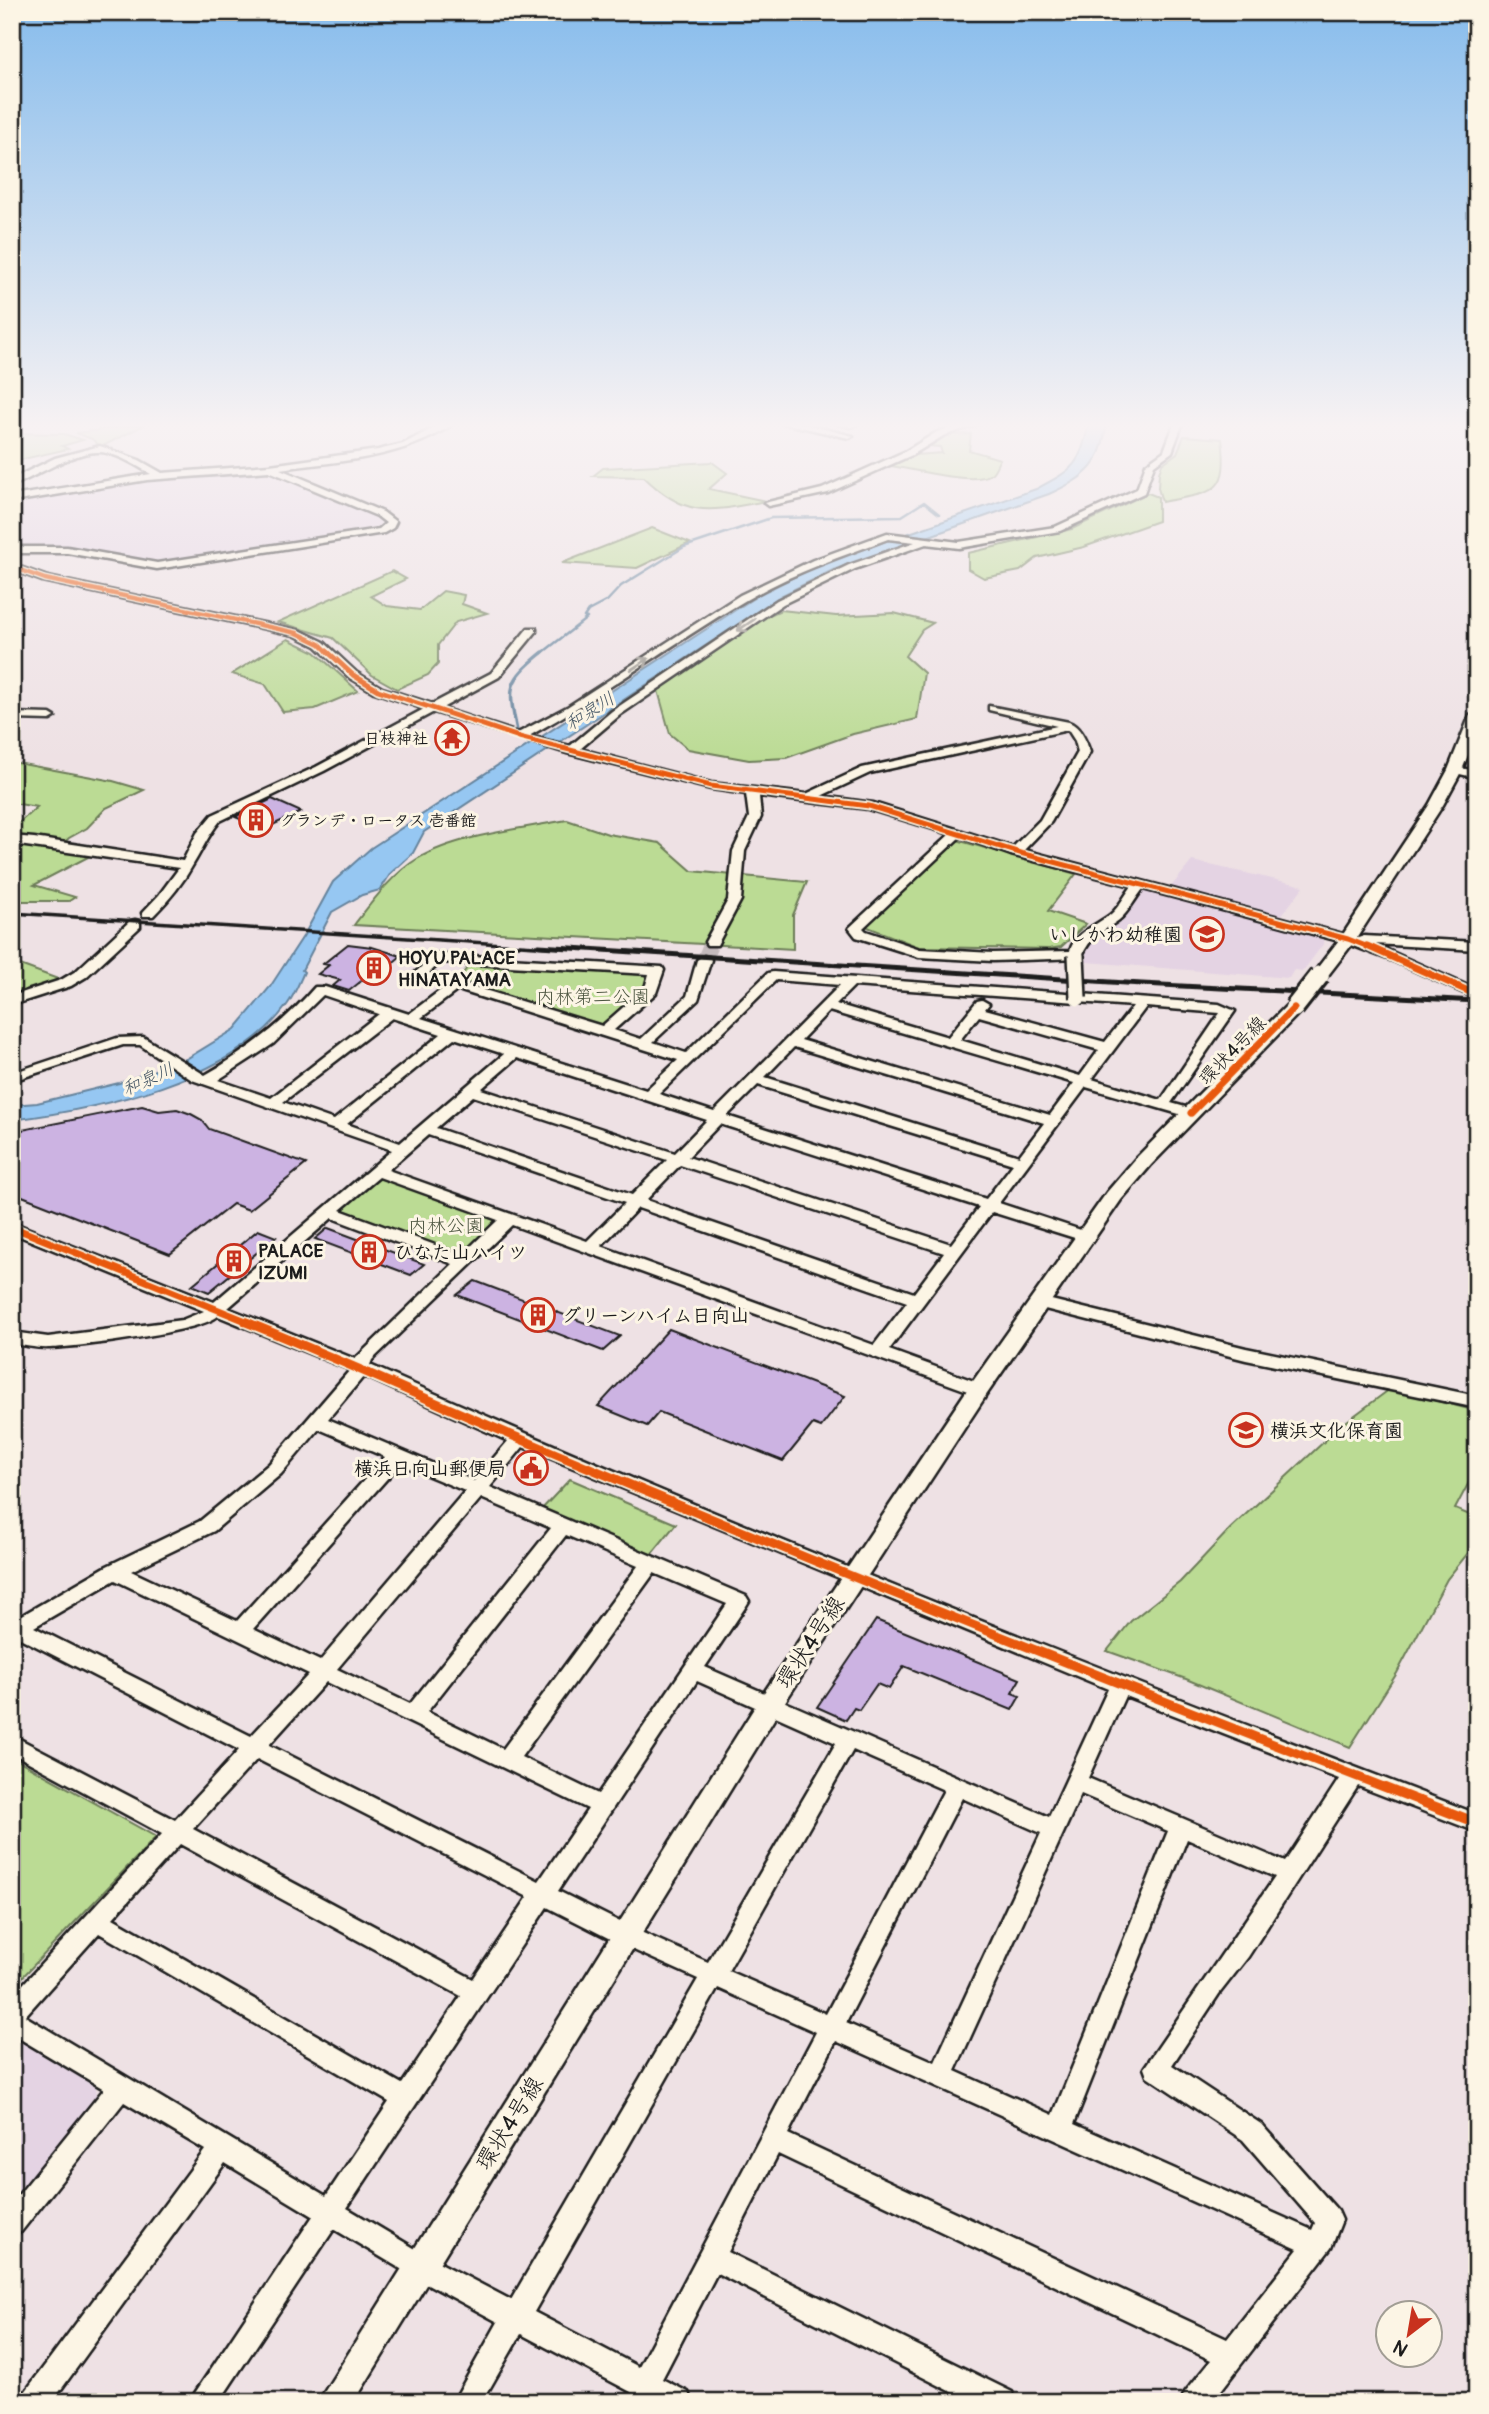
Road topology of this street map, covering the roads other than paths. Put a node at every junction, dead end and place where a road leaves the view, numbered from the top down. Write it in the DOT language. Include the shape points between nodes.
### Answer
graph roads {
  1 [pos="358,535"];
  2 [pos="1025,535"];
  3 [pos="917,542"];
  4 [pos="12,550"];
  5 [pos="12,567"];
  6 [pos="782,582"];
  7 [pos="801,588"];
  8 [pos="532,630"];
  9 [pos="993,708"];
  10 [pos="435,709"];
  11 [pos="1477,715"];
  12 [pos="12,716"];
  13 [pos="50,717"];
  14 [pos="1066,723"];
  15 [pos="519,737"];
  16 [pos="571,751"];
  17 [pos="1455,770"];
  18 [pos="1477,775"];
  19 [pos="751,792"];
  20 [pos="808,798"];
  21 [pos="959,832"];
  22 [pos="12,840"];
  23 [pos="1015,852"];
  24 [pos="187,865"];
  25 [pos="1139,885"];
  26 [pos="148,913"];
  27 [pos="135,924"];
  28 [pos="1348,939"];
  29 [pos="712,943"];
  30 [pos="1477,946"];
  31 [pos="1076,955"];
  32 [pos="704,960"];
  33 [pos="850,982"];
  34 [pos="456,985"];
  35 [pos="993,992"];
  36 [pos="1477,995"];
  37 [pos="1078,998"];
  38 [pos="12,1001"];
  39 [pos="1143,1002"];
  40 [pos="827,1006"];
  41 [pos="977,1011"];
  42 [pos="390,1012"];
  43 [pos="411,1019"];
  44 [pos="452,1032"];
  45 [pos="604,1032"];
  46 [pos="791,1042"];
  47 [pos="950,1043"];
  48 [pos="643,1044"];
  49 [pos="1109,1048"];
  50 [pos="515,1052"];
  51 [pos="688,1058"];
  52 [pos="12,1076"];
  53 [pos="201,1078"];
  54 [pos="755,1079"];
  55 [pos="1083,1082"];
  56 [pos="471,1090"];
  57 [pos="649,1096"];
  58 [pos="1168,1098"];
  59 [pos="272,1103"];
  60 [pos="1191,1113"];
  61 [pos="717,1118"];
  62 [pos="1053,1121"];
  63 [pos="337,1125"];
  64 [pos="426,1129"];
  65 [pos="403,1149"];
  66 [pos="677,1159"];
  67 [pos="1023,1162"];
  68 [pos="377,1171"];
  69 [pos="635,1202"];
  70 [pos="989,1206"];
  71 [pos="330,1212"];
  72 [pos="509,1219"];
  73 [pos="12,1227"];
  74 [pos="1084,1236"];
  75 [pos="589,1249"];
  76 [pos="955,1251"];
  77 [pos="464,1262"];
  78 [pos="918,1300"];
  79 [pos="1040,1302"];
  80 [pos="217,1310"];
  81 [pos="12,1339"];
  82 [pos="878,1352"];
  83 [pos="361,1368"];
  84 [pos="979,1389"];
  85 [pos="1477,1402"];
  86 [pos="315,1420"];
  87 [pos="520,1439"];
  88 [pos="396,1457"];
  89 [pos="476,1490"];
  90 [pos="562,1527"];
  91 [pos="650,1564"];
  92 [pos="114,1572"];
  93 [pos="853,1576"];
  94 [pos="15,1630"];
  95 [pos="239,1632"];
  96 [pos="694,1671"];
  97 [pos="323,1672"];
  98 [pos="1121,1685"];
  99 [pos="770,1704"];
  100 [pos="412,1715"];
  101 [pos="849,1739"];
  102 [pos="12,1743"];
  103 [pos="254,1748"];
  104 [pos="507,1760"];
  105 [pos="1354,1774"];
  106 [pos="1076,1782"];
  107 [pos="957,1786"];
  108 [pos="603,1806"];
  109 [pos="1477,1823"];
  110 [pos="1181,1827"];
  111 [pos="1055,1829"];
  112 [pos="177,1832"];
  113 [pos="1290,1874"];
  114 [pos="544,1895"];
  115 [pos="97,1920"];
  116 [pos="626,1937"];
  117 [pos="713,1975"];
  118 [pos="478,1993"];
  119 [pos="12,2013"];
  120 [pos="12,2021"];
  121 [pos="830,2028"];
  122 [pos="940,2077"];
  123 [pos="121,2087"];
  124 [pos="406,2099"];
  125 [pos="1059,2130"];
  126 [pos="772,2139"];
  127 [pos="222,2147"];
  128 [pos="330,2212"];
  129 [pos="12,2223"];
  130 [pos="1317,2245"];
  131 [pos="711,2257"];
  132 [pos="420,2266"];
  133 [pos="516,2316"];
  134 [pos="1231,2355"];
  135 [pos="645,2384"];
  136 [pos="35,2402"];
  137 [pos="203,2402"];
  138 [pos="335,2402"];
  139 [pos="467,2402"];
  140 [pos="678,2402"];
  141 [pos="1002,2402"];
  142 [pos="1195,2402"];
  1 -- 4 [label="street" via="157,566 66,550"];
  2 -- 3 [label="street" via="959,545"];
  3 -- 7 [label="street"];
  15 -- 3 [label="street, one-way" via="571,709 773,580 887,536"];
  5 -- 10 [label="street" via="45,579 297,633 320,643 364,683"];
  6 -- 7 [label="street"];
  7 -- 16 [label="street, one-way" via="615,713"];
  8 -- 10 [label="street" via="502,670"];
  9 -- 14 [label="street"];
  10 -- 15 [label="street"];
  10 -- 24 [label="street" via="216,818"];
  11 -- 17 [label="main road, 環状4号線"];
  12 -- 13 [label="street"];
  14 -- 20 [label="street" via="1032,736 866,770"];
  14 -- 23 [label="street" via="1084,752 1045,822"];
  15 -- 16 [label="street"];
  16 -- 19 [label="street"];
  17 -- 18 [label="street"];
  17 -- 28 [label="main road, 環状4号線"];
  19 -- 20 [label="street"];
  19 -- 29 [label="street" via="756,805 754,827 739,852 732,910"];
  20 -- 21 [label="street" via="869,806"];
  21 -- 23 [label="street"];
  21 -- 31 [label="street" via="856,928 919,953"];
  22 -- 24 [label="street" via="64,843"];
  23 -- 25 [label="street"];
  24 -- 26 [label="street"];
  25 -- 28 [label="street"];
  25 -- 31 [label="street" via="1116,915 1077,947"];
  27 -- 38 [label="street" via="81,974"];
  28 -- 30 [label="street"];
  28 -- 36 [label="street"];
  28 -- 60 [label="main road, 環状4号線, bridge" via="1267,1038"];
  31 -- 37 [label="street, bridge"];
  32 -- 48 [label="street" via="693,998"];
  33 -- 35 [label="street"];
  33 -- 40 [label="street"];
  33 -- 51 [label="street" via="774,976"];
  34 -- 43 [label="street"];
  34 -- 45 [label="street"];
  34 -- 45 [label="street" via="420,975 441,956 657,970 651,990"];
  35 -- 37 [label="street"];
  35 -- 41 [label="street"];
  37 -- 39 [label="street"];
  39 -- 49 [label="street"];
  39 -- 58 [label="street" via="1228,1011"];
  40 -- 46 [label="street"];
  40 -- 47 [label="street"];
  41 -- 47 [label="street"];
  41 -- 49 [label="street"];
  42 -- 43 [label="street"];
  42 -- 53 [label="street" via="320,989 278,1034"];
  42 -- 59 [label="street"];
  43 -- 44 [label="street"];
  44 -- 50 [label="street"];
  44 -- 63 [label="street"];
  45 -- 48 [label="street"];
  46 -- 54 [label="street"];
  46 -- 62 [label="street"];
  47 -- 55 [label="street"];
  48 -- 51 [label="street"];
  49 -- 55 [label="street"];
  50 -- 56 [label="street"];
  50 -- 57 [label="street"];
  51 -- 57 [label="street"];
  52 -- 53 [label="street" via="122,1041 143,1041"];
  53 -- 59 [label="street"];
  54 -- 61 [label="street"];
  54 -- 67 [label="street"];
  55 -- 60 [label="street"];
  55 -- 62 [label="street"];
  56 -- 64 [label="street"];
  56 -- 66 [label="street"];
  57 -- 61 [label="street"];
  59 -- 63 [label="street"];
  60 -- 74 [label="main road, 環状4号線" via="1144,1161"];
  61 -- 66 [label="street"];
  61 -- 70 [label="street"];
  62 -- 67 [label="street"];
  63 -- 65 [label="street"];
  64 -- 65 [label="street"];
  64 -- 69 [label="street"];
  65 -- 68 [label="street"];
  66 -- 69 [label="street"];
  66 -- 76 [label="street"];
  67 -- 70 [label="street"];
  68 -- 71 [label="street"];
  68 -- 72 [label="street"];
  69 -- 75 [label="street"];
  69 -- 78 [label="street"];
  70 -- 74 [label="street"];
  70 -- 76 [label="street"];
  71 -- 77 [label="street"];
  71 -- 80 [label="street"];
  72 -- 75 [label="street"];
  72 -- 77 [label="street"];
  73 -- 80 [label="street"];
  74 -- 79 [label="main road, 環状4号線"];
  75 -- 82 [label="street"];
  76 -- 78 [label="street"];
  77 -- 83 [label="street" via="364,1358"];
  78 -- 82 [label="street"];
  79 -- 84 [label="main road, 環状4号線"];
  79 -- 85 [label="street" via="1246,1354"];
  80 -- 81 [label="street" via="184,1325 48,1343"];
  80 -- 83 [label="street"];
  82 -- 84 [label="street"];
  83 -- 86 [label="street"];
  83 -- 87 [label="street"];
  84 -- 93 [label="main road, 環状4号線"];
  86 -- 88 [label="street"];
  86 -- 92 [label="street" via="275,1469 207,1526"];
  87 -- 89 [label="street"];
  87 -- 93 [label="street"];
  88 -- 89 [label="street"];
  88 -- 95 [label="street"];
  89 -- 90 [label="street"];
  89 -- 97 [label="street"];
  90 -- 91 [label="street"];
  90 -- 100 [label="street"];
  91 -- 96 [label="street" via="739,1601"];
  91 -- 104 [label="street"];
  92 -- 94 [label="street"];
  92 -- 95 [label="street"];
  93 -- 98 [label="street"];
  93 -- 99 [label="main road, 環状4号線"];
  94 -- 103 [label="street"];
  95 -- 97 [label="street"];
  96 -- 99 [label="street"];
  96 -- 108 [label="street"];
  97 -- 100 [label="street"];
  97 -- 103 [label="street"];
  98 -- 105 [label="street"];
  98 -- 106 [label="street"];
  99 -- 101 [label="street"];
  99 -- 116 [label="main road, 環状4号線"];
  100 -- 104 [label="street"];
  101 -- 107 [label="street"];
  101 -- 117 [label="street"];
  102 -- 112 [label="street"];
  103 -- 112 [label="street"];
  103 -- 114 [label="street"];
  104 -- 108 [label="street"];
  105 -- 109 [label="street"];
  105 -- 113 [label="street"];
  106 -- 110 [label="street"];
  106 -- 111 [label="street"];
  107 -- 111 [label="street"];
  107 -- 121 [label="street"];
  108 -- 114 [label="street"];
  110 -- 113 [label="street"];
  110 -- 125 [label="street"];
  111 -- 122 [label="street"];
  112 -- 115 [label="street"];
  112 -- 118 [label="street"];
  113 -- 130 [label="street" via="1156,2068 1252,2132 1278,2159 1329,2220"];
  114 -- 116 [label="street"];
  114 -- 118 [label="street"];
  115 -- 119 [label="street"];
  115 -- 124 [label="street"];
  116 -- 117 [label="street"];
  116 -- 132 [label="main road, 環状4号線"];
  117 -- 121 [label="street"];
  117 -- 133 [label="street"];
  118 -- 124 [label="street"];
  120 -- 123 [label="street"];
  121 -- 122 [label="street"];
  121 -- 126 [label="street"];
  122 -- 125 [label="street"];
  123 -- 127 [label="street"];
  123 -- 129 [label="street"];
  124 -- 128 [label="street"];
  125 -- 130 [label="street"];
  126 -- 131 [label="street"];
  126 -- 134 [label="street"];
  127 -- 128 [label="street"];
  127 -- 136 [label="street"];
  128 -- 132 [label="street"];
  128 -- 137 [label="street"];
  130 -- 134 [label="street"];
  131 -- 135 [label="street"];
  131 -- 141 [label="street"];
  132 -- 133 [label="street"];
  132 -- 138 [label="main road, 環状4号線"];
  133 -- 135 [label="street"];
  133 -- 139 [label="street"];
  134 -- 142 [label="street"];
  135 -- 140 [label="street"];
}
